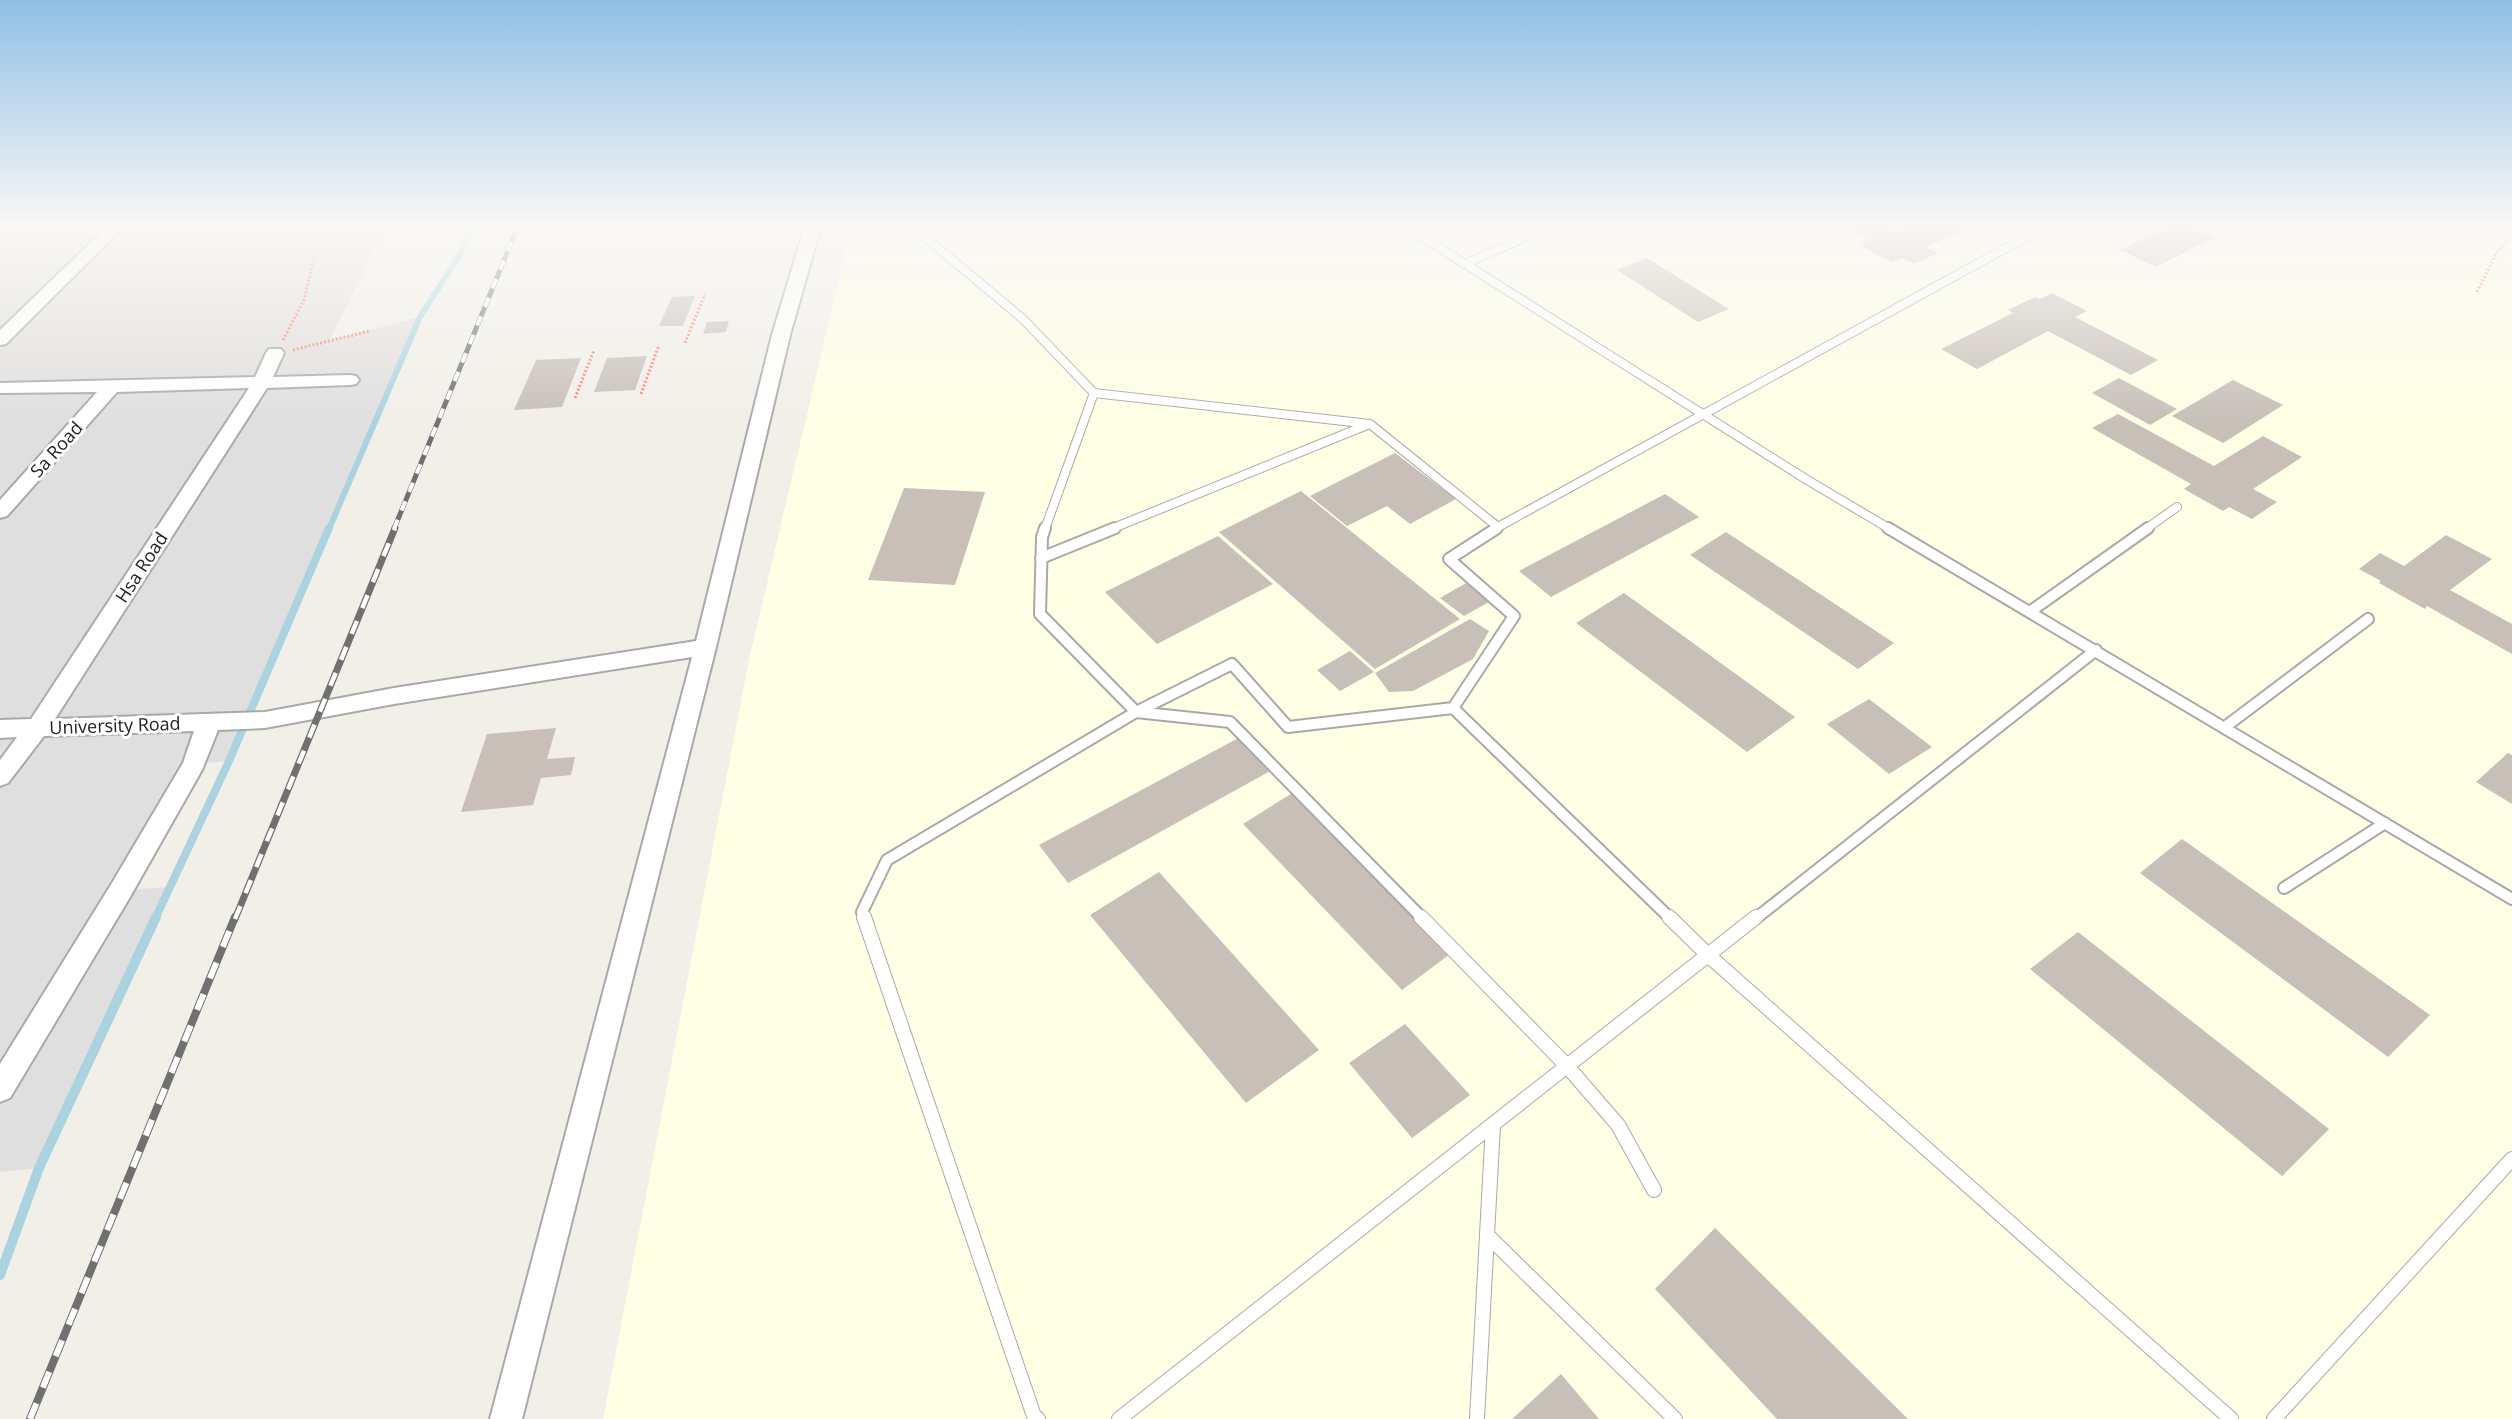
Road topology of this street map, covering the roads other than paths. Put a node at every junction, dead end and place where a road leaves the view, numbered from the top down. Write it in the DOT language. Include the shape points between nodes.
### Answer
graph roads {
  1 [pos="49,292"];
  2 [pos="794,292"];
  3 [pos="991,292"];
  4 [pos="1510,292"];
  5 [pos="1925,292"];
  6 [pos="0,340"];
  7 [pos="275,353"];
  8 [pos="351,380"];
  9 [pos="261,382"];
  10 [pos="112,387"];
  11 [pos="0,388"];
  12 [pos="1094,393"];
  13 [pos="1703,414"];
  14 [pos="1370,424"];
  15 [pos="2177,507"];
  16 [pos="0,512"];
  17 [pos="1498,527"];
  18 [pos="1041,558"];
  19 [pos="2031,611"];
  20 [pos="2368,619"];
  21 [pos="705,647"];
  22 [pos="2096,650"];
  23 [pos="1453,708"];
  24 [pos="1136,712"];
  25 [pos="220,721"];
  26 [pos="2225,727"];
  27 [pos="37,728"];
  28 [pos="0,729"];
  29 [pos="0,777"];
  30 [pos="2385,823"];
  31 [pos="2284,888"];
  32 [pos="2512,899"];
  33 [pos="1708,955"];
  34 [pos="1568,1066"];
  35 [pos="0,1089"];
  36 [pos="1492,1125"];
  37 [pos="2512,1159"];
  38 [pos="1654,1190"];
  39 [pos="1487,1235"];
  40 [pos="506,1419"];
  41 [pos="1038,1419"];
  42 [pos="1119,1419"];
  43 [pos="1477,1419"];
  44 [pos="1675,1419"];
  45 [pos="2231,1419"];
  46 [pos="2274,1419"];
  1 -- 6 [label="street"];
  2 -- 21 [label="street"];
  3 -- 12 [label="lane" via="1023,319"];
  4 -- 13 [label="lane"];
  5 -- 13 [label="lane"];
  7 -- 9 [label="street, Hsa Road"];
  8 -- 9 [label="street"];
  9 -- 10 [label="street"];
  9 -- 27 [label="street, Hsa Road"];
  10 -- 11 [label="street"];
  10 -- 16 [label="street, Sa Road"];
  12 -- 14 [label="lane"];
  12 -- 18 [label="lane" via="1041,537"];
  13 -- 17 [label="lane"];
  13 -- 19 [label="lane"];
  14 -- 17 [label="lane"];
  14 -- 18 [label="lane"];
  15 -- 19 [label="lane"];
  17 -- 23 [label="lane" via="1449,559 1514,616"];
  18 -- 24 [label="lane" via="1040,614"];
  19 -- 22 [label="lane"];
  20 -- 26 [label="lane"];
  21 -- 25 [label="street, University Road" via="265,720"];
  21 -- 40 [label="street"];
  22 -- 26 [label="lane"];
  22 -- 33 [label="lane"];
  23 -- 24 [label="lane" via="1288,727 1232,664"];
  23 -- 33 [label="lane"];
  24 -- 34 [label="lane" via="1230,722"];
  24 -- 41 [label="lane" via="887,860 862,912"];
  25 -- 27 [label="street, University Road"];
  25 -- 35 [label="street"];
  26 -- 30 [label="lane"];
  27 -- 28 [label="street, University Road"];
  27 -- 29 [label="street, Hsa Road"];
  30 -- 31 [label="lane"];
  30 -- 32 [label="lane"];
  33 -- 34 [label="lane"];
  33 -- 45 [label="lane"];
  34 -- 36 [label="lane"];
  34 -- 38 [label="lane" via="1618,1125"];
  36 -- 39 [label="lane"];
  36 -- 42 [label="lane"];
  37 -- 46 [label="lane"];
  39 -- 43 [label="lane"];
  39 -- 44 [label="lane"];
}
